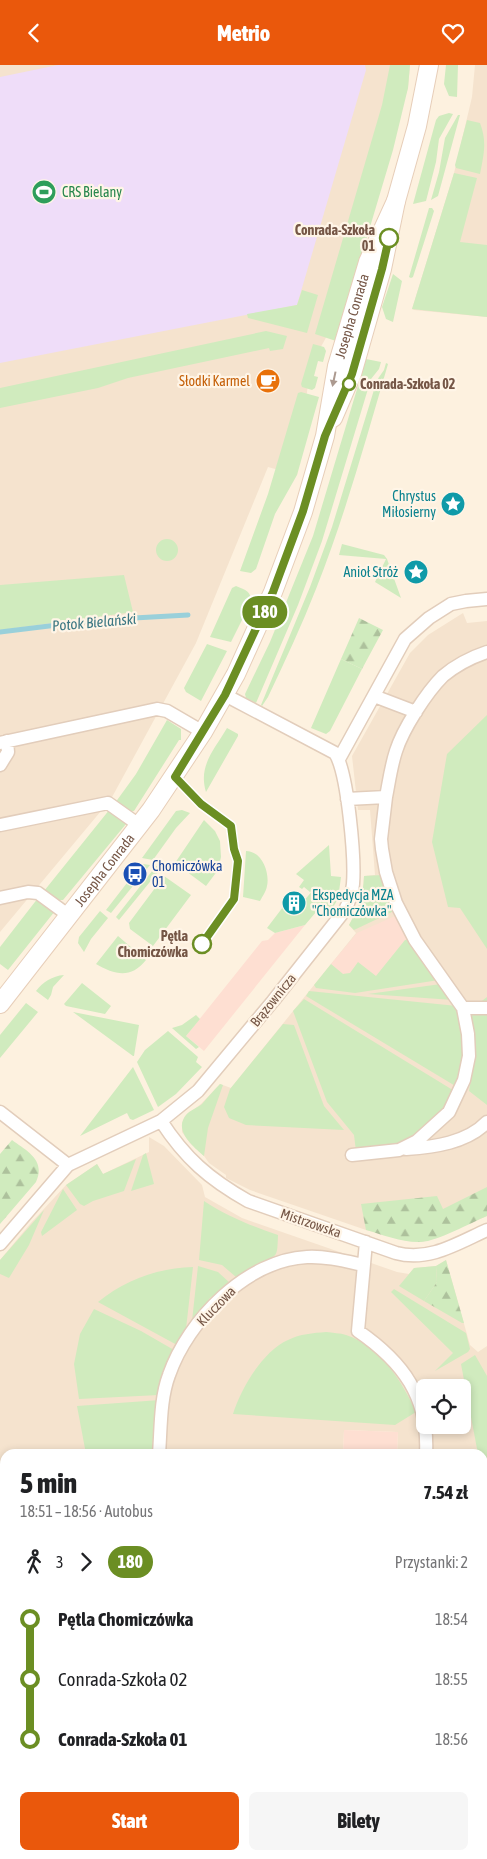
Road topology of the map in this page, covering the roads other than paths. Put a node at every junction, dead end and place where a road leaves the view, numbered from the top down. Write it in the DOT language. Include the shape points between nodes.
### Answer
graph roads {
  1 [pos="429,65"];
  2 [pos="487,599"];
  3 [pos="487,652"];
  4 [pos="225,695"];
  5 [pos="374,696"];
  6 [pos="416,712"];
  7 [pos="203,732"];
  8 [pos="3,742"];
  9 [pos="339,759"];
  10 [pos="0,765"];
  11 [pos="386,797"];
  12 [pos="347,799"];
  13 [pos="0,825"];
  14 [pos="139,825"];
  15 [pos="0,899"];
  16 [pos="68,915"];
  17 [pos="0,1004"];
  18 [pos="463,1008"];
  19 [pos="487,1009"];
  20 [pos="0,1112"];
  21 [pos="160,1121"];
  22 [pos="487,1122"];
  23 [pos="399,1150"];
  24 [pos="352,1155"];
  25 [pos="68,1165"];
  26 [pos="487,1230"];
  27 [pos="366,1242"];
  28 [pos="0,1243"];
  29 [pos="363,1265"];
  30 [pos="159,1449"];
  31 [pos="426,1449"];
  1 -- 4 [label="street, Josepha Conrada" via="417,127 396,201 373,249 335,373 325,436 303,511 260,622"];
  2 -- 5 [label="street" via="452,604 415,629 402,645"];
  3 -- 6 [label="street" via="444,676"];
  4 -- 7 [label="street, Josepha Conrada"];
  4 -- 9 [label="street" via="335,753"];
  5 -- 6 [label="street"];
  5 -- 9 [label="street"];
  6 -- 11 [label="street" via="396,751"];
  7 -- 8 [label="street" via="167,711 157,709"];
  7 -- 14 [label="street, Josepha Conrada"];
  8 -- 10 [label="street" via="8,752"];
  9 -- 12 [label="street, Brązownicza"];
  11 -- 12 [label="street"];
  11 -- 18 [label="street" via="381,839 386,872 396,903 415,940"];
  12 -- 21 [label="street, Brązownicza" via="353,877 352,893 345,910 198,1091"];
  13 -- 14 [label="street" via="108,803"];
  14 -- 16 [label="street, Josepha Conrada"];
  15 -- 16 [label="street" via="28,892 38,893"];
  16 -- 17 [label="street, Josepha Conrada"];
  18 -- 19 [label="street"];
  18 -- 23 [label="street" via="469,1057 464,1080 449,1112 417,1141"];
  20 -- 25 [label="street"];
  21 -- 25 [label="street, Brązownicza"];
  21 -- 27 [label="street, Mistrzowska" via="185,1155 228,1190 248,1201"];
  22 -- 23 [label="street" via="453,1141 428,1148"];
  23 -- 24 [label="street"];
  25 -- 28 [label="street, Brązownicza"];
  26 -- 27 [label="street, Mistrzowska" via="424,1256 406,1256"];
  27 -- 29 [label="street"];
  29 -- 30 [label="street, Kluczowa" via="308,1257 287,1260 252,1274 237,1284 205,1314 188,1336 168,1375"];
  29 -- 31 [label="street" via="358,1331 393,1359 414,1387 423,1413"];
}
